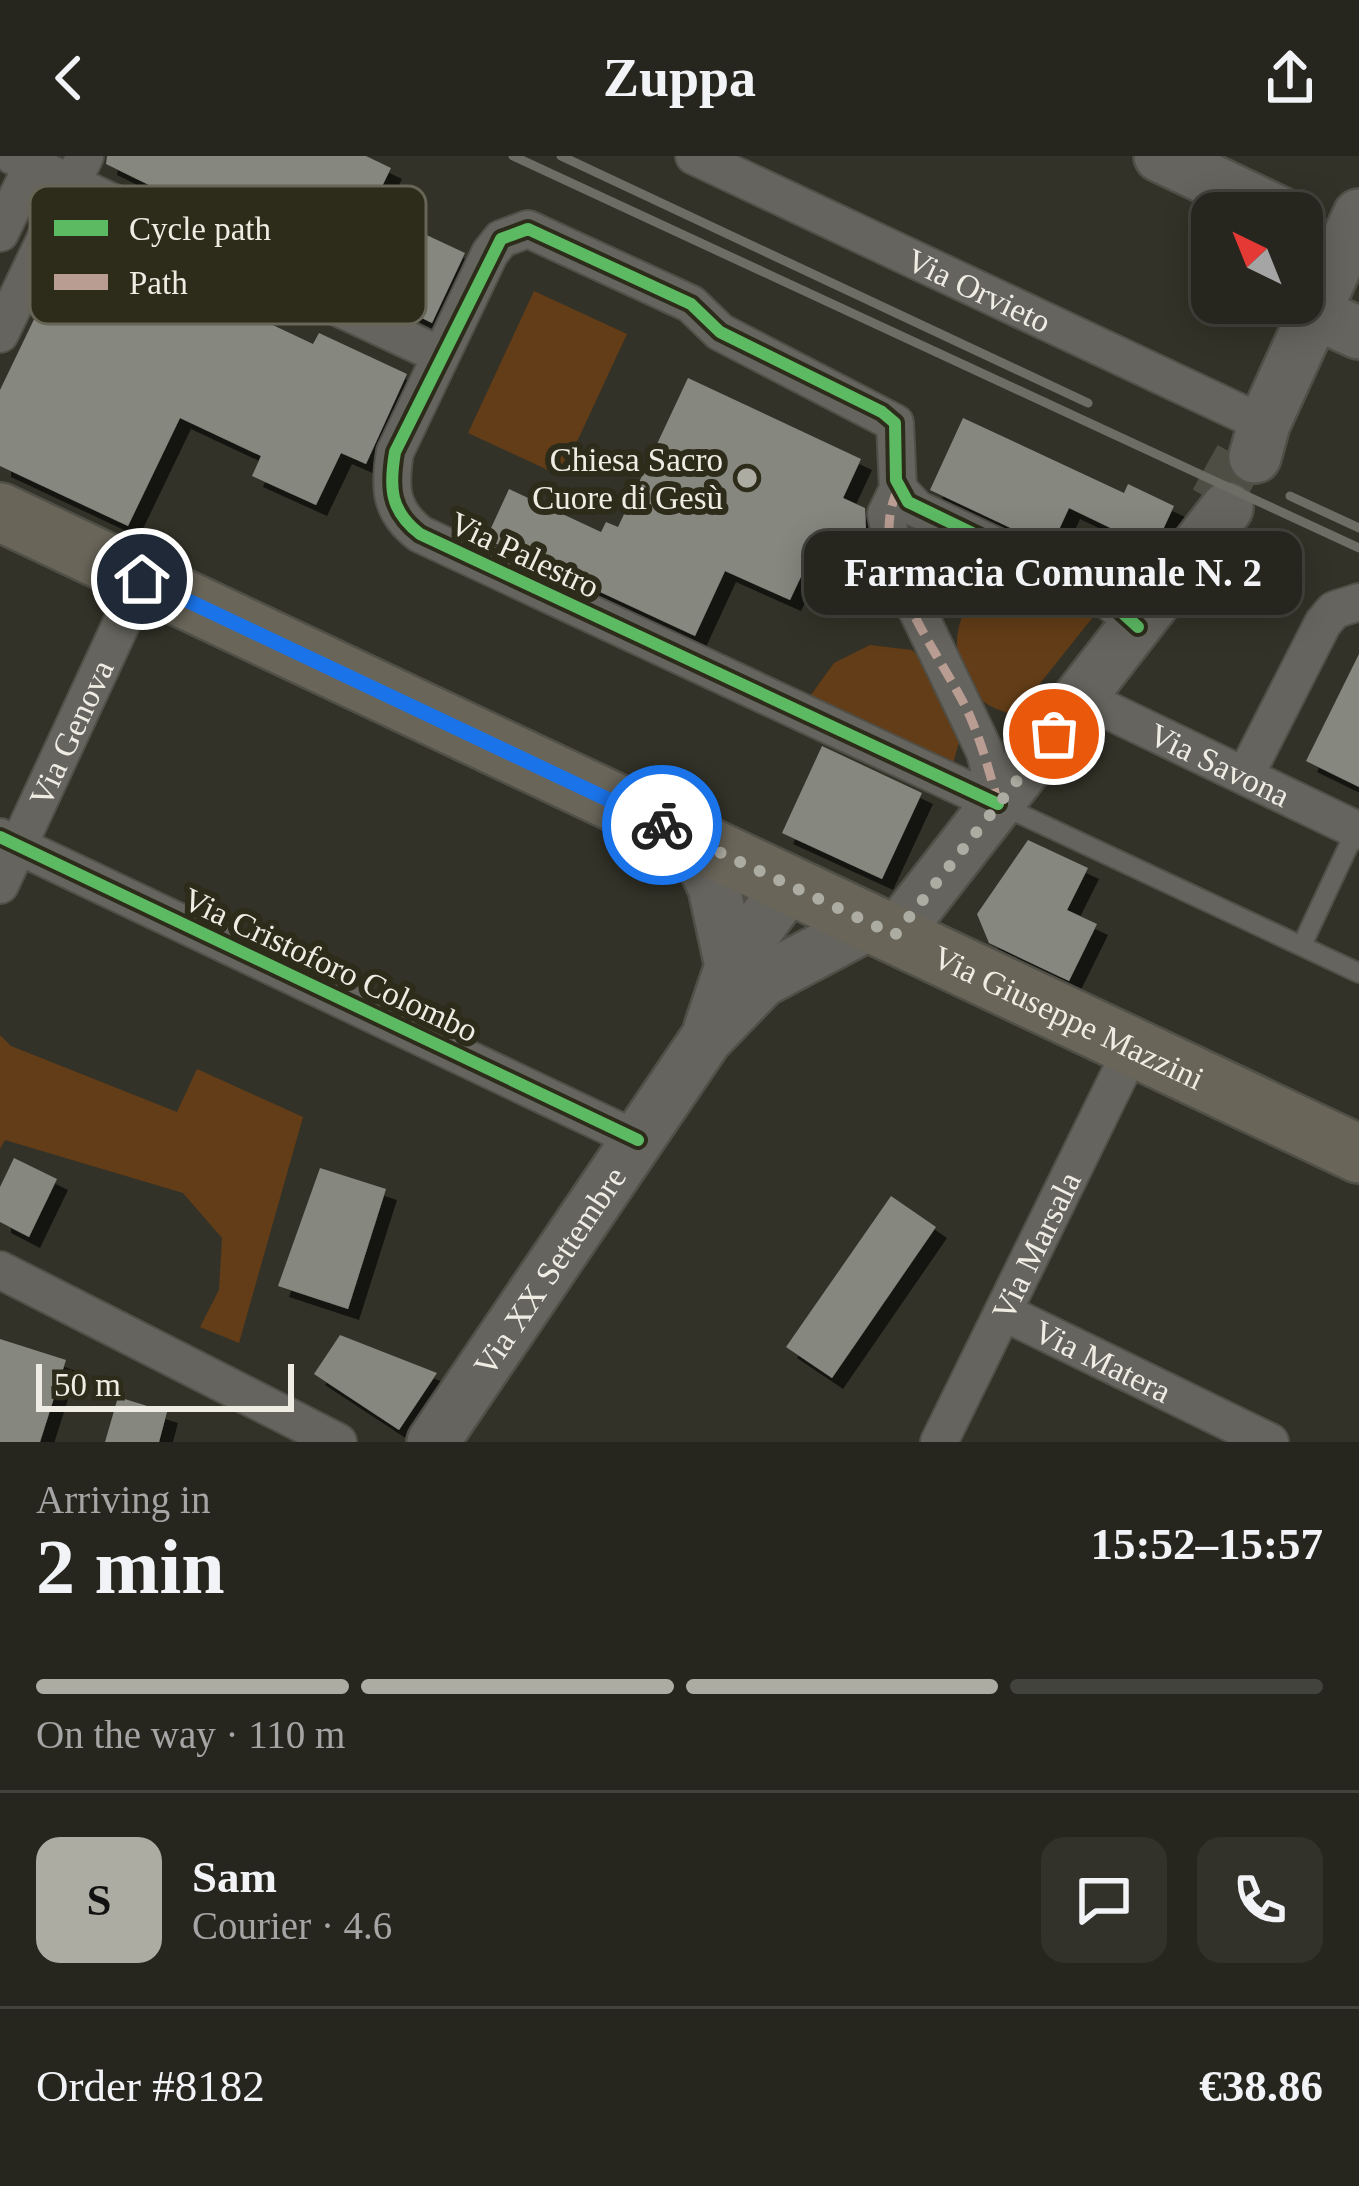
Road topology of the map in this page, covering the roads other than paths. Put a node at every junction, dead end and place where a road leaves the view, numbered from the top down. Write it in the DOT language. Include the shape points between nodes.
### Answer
graph roads {
  1 [pos="694,156"];
  2 [pos="1160,156"];
  3 [pos="27,159"];
  4 [pos="78,170"];
  5 [pos="109,186"];
  6 [pos="1236,192"];
  7 [pos="1336,228"];
  8 [pos="0,233"];
  9 [pos="30,271"];
  10 [pos="1337,322"];
  11 [pos="379,324"];
  12 [pos="0,334"];
  13 [pos="440,355"];
  14 [pos="1254,444"];
  15 [pos="898,489"];
  16 [pos="0,512"];
  17 [pos="1214,516"];
  18 [pos="142,579"];
  19 [pos="1359,602"];
  20 [pos="1138,626"];
  21 [pos="1082,698"];
  22 [pos="1245,776"];
  23 [pos="998,804"];
  24 [pos="1357,830"];
  25 [pos="691,838"];
  26 [pos="9,842"];
  27 [pos="0,885"];
  28 [pos="789,885"];
  29 [pos="883,929"];
  30 [pos="1302,945"];
  31 [pos="1359,973"];
  32 [pos="746,974"];
  33 [pos="1133,1047"];
  34 [pos="638,1140"];
  35 [pos="1359,1154"];
  36 [pos="0,1270"];
  37 [pos="1003,1312"];
  38 [pos="338,1442"];
  39 [pos="434,1442"];
  40 [pos="939,1442"];
  41 [pos="1270,1442"];
  1 -- 14 [label="street, Via Orvieto"];
  2 -- 6 [label="main road"];
  3 -- 4 [label="street"];
  3 -- 8 [label="street"];
  4 -- 5 [label="street"];
  7 -- 10 [label="main road"];
  9 -- 12 [label="street"];
  10 -- 14 [label="main road"];
  11 -- 13 [label="street"];
  13 -- 15 [label="street" via="490,253 501,238 528,229 691,304 720,332 882,412 895,423"];
  13 -- 23 [label="street, Via Palestro" via="395,452 390,483 403,521 420,535"];
  15 -- 20 [label="street" via="917,509 1105,597"];
  15 -- 23 [label="street" via="886,514 897,568 985,752"];
  16 -- 18 [label="main road, Via Giuseppe Mazzini"];
  17 -- 20 [label="main road"];
  18 -- 25 [label="main road, Via Giuseppe Mazzini"];
  18 -- 26 [label="street, Via Genova"];
  19 -- 22 [label="street" via="1323,623"];
  20 -- 21 [label="main road"];
  21 -- 22 [label="street, Via Savona"];
  21 -- 23 [label="main road"];
  22 -- 24 [label="street, Via Savona"];
  23 -- 29 [label="main road"];
  23 -- 30 [label="lane"];
  24 -- 30 [label="lane"];
  25 -- 28 [label="main road, Via Giuseppe Mazzini"];
  25 -- 32 [label="main road, Via XX Settembre"];
  26 -- 27 [label="street, Via Genova"];
  26 -- 34 [label="street, Via Cristoforo Colombo"];
  28 -- 29 [label="main road, Via Giuseppe Mazzini"];
  28 -- 32 [label="main road, Via XX Settembre"];
  29 -- 32 [label="main road"];
  29 -- 33 [label="main road, Via Giuseppe Mazzini"];
  30 -- 31 [label="lane"];
  32 -- 34 [label="main road, Via XX Settembre"];
  33 -- 35 [label="main road, Via Giuseppe Mazzini"];
  33 -- 37 [label="street, Via Marsala"];
  34 -- 39 [label="main road, Via XX Settembre"];
  36 -- 38 [label="street"];
  37 -- 40 [label="street, Via Marsala"];
  37 -- 41 [label="street, Via Matera"];
}
